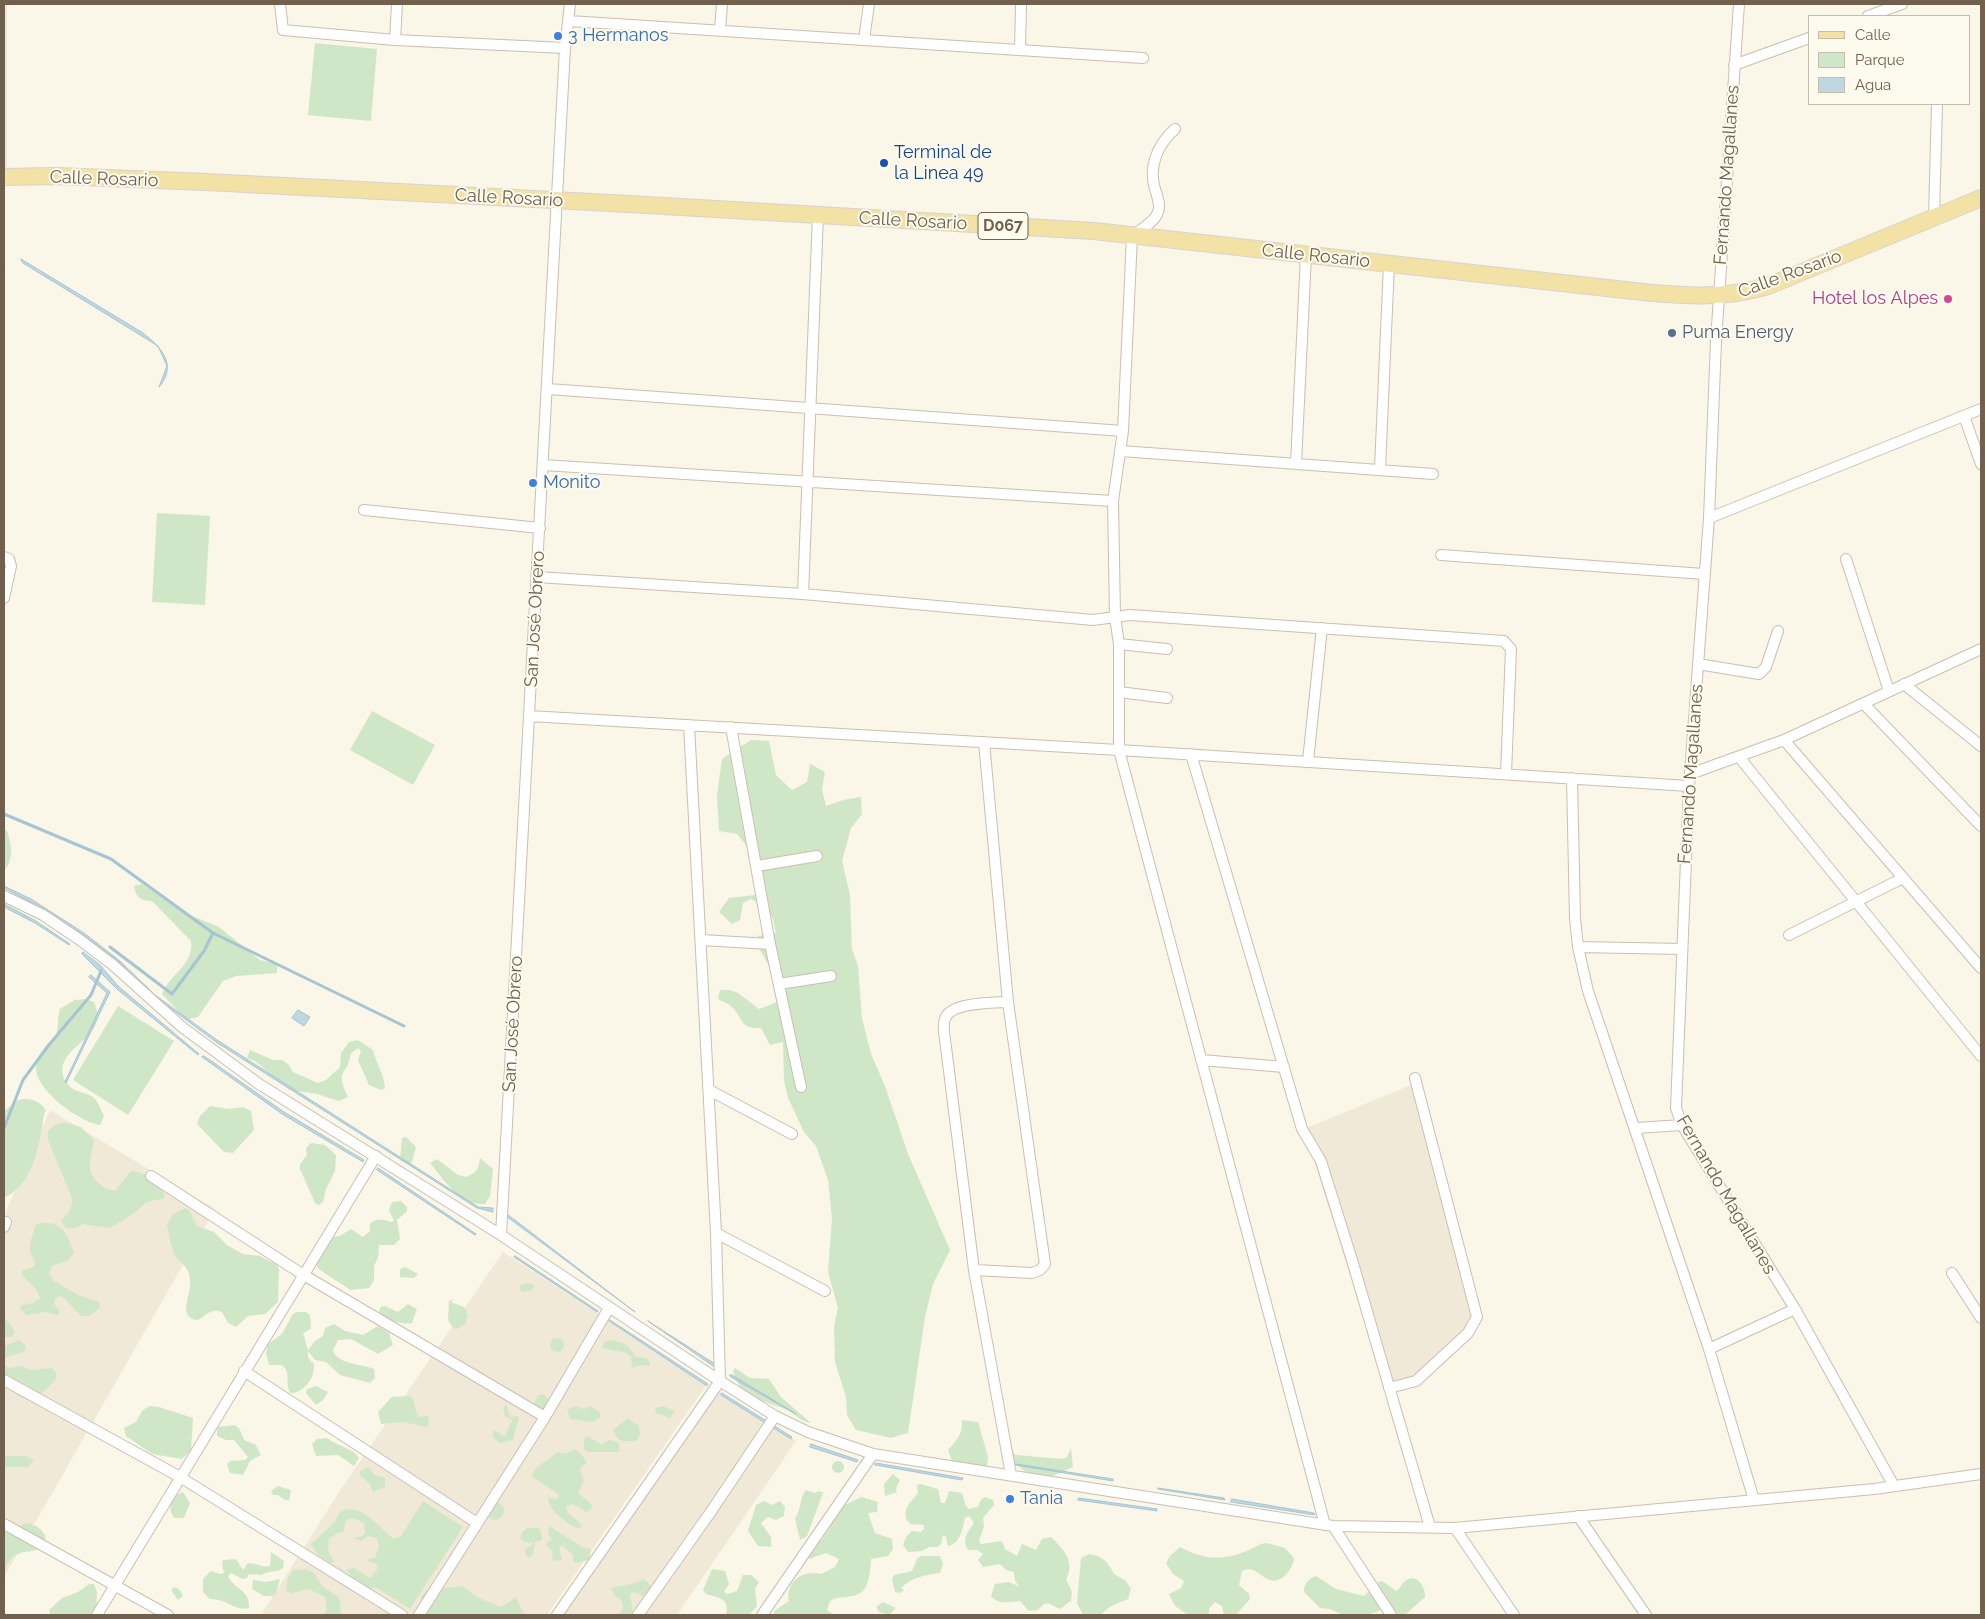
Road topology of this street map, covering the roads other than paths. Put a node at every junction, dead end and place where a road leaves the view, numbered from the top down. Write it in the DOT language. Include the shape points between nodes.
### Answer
graph roads {
  1 [pos="280,4"];
  2 [pos="397,4"];
  3 [pos="570,4"];
  4 [pos="722,4"];
  5 [pos="868,4"];
  6 [pos="1021,4"];
  7 [pos="1740,4"];
  8 [pos="1902,4"];
  9 [pos="1871,15"];
  10 [pos="569,21"];
  11 [pos="720,30"];
  12 [pos="1808,38"];
  13 [pos="395,40"];
  14 [pos="864,40"];
  15 [pos="565,48"];
  16 [pos="1020,50"];
  17 [pos="1143,58"];
  18 [pos="1734,65"];
  19 [pos="1937,105"];
  20 [pos="1175,129"];
  21 [pos="4,178"];
  22 [pos="1981,198"];
  23 [pos="558,201"];
  24 [pos="818,215"];
  25 [pos="1934,218"];
  26 [pos="1132,236"];
  27 [pos="1306,255"];
  28 [pos="1389,264"];
  29 [pos="1719,296"];
  30 [pos="548,389"];
  31 [pos="810,408"];
  32 [pos="1981,408"];
  33 [pos="1964,416"];
  34 [pos="1122,431"];
  35 [pos="1121,452"];
  36 [pos="1296,464"];
  37 [pos="1981,464"];
  38 [pos="543,465"];
  39 [pos="1380,469"];
  40 [pos="1433,474"];
  41 [pos="808,482"];
  42 [pos="1113,501"];
  43 [pos="364,510"];
  44 [pos="1709,518"];
  45 [pos="540,528"];
  46 [pos="1441,555"];
  47 [pos="4,557"];
  48 [pos="1846,559"];
  49 [pos="1704,574"];
  50 [pos="537,577"];
  51 [pos="803,594"];
  52 [pos="4,598"];
  53 [pos="1115,618"];
  54 [pos="1322,628"];
  55 [pos="1778,631"];
  56 [pos="1119,644"];
  57 [pos="1167,649"];
  58 [pos="1981,649"];
  59 [pos="1698,664"];
  60 [pos="1904,684"];
  61 [pos="1889,691"];
  62 [pos="1119,692"];
  63 [pos="1167,698"];
  64 [pos="1864,704"];
  65 [pos="529,716"];
  66 [pos="690,725"];
  67 [pos="732,727"];
  68 [pos="1784,740"];
  69 [pos="984,742"];
  70 [pos="1981,746"];
  71 [pos="1119,750"];
  72 [pos="1192,754"];
  73 [pos="1739,758"];
  74 [pos="1308,762"];
  75 [pos="1506,774"];
  76 [pos="1690,774"];
  77 [pos="1572,778"];
  78 [pos="1689,786"];
  79 [pos="1981,826"];
  80 [pos="817,856"];
  81 [pos="757,866"];
  82 [pos="1903,878"];
  83 [pos="4,896"];
  84 [pos="1855,902"];
  85 [pos="1789,935"];
  86 [pos="701,940"];
  87 [pos="770,944"];
  88 [pos="1578,947"];
  89 [pos="1682,949"];
  90 [pos="1981,968"];
  91 [pos="831,976"];
  92 [pos="779,984"];
  93 [pos="1008,1002"];
  94 [pos="1981,1056"];
  95 [pos="1200,1060"];
  96 [pos="1284,1067"];
  97 [pos="1415,1078"];
  98 [pos="801,1087"];
  99 [pos="708,1090"];
  100 [pos="1682,1125"];
  101 [pos="1636,1128"];
  102 [pos="792,1134"];
  103 [pos="376,1156"];
  104 [pos="151,1176"];
  105 [pos="716,1233"];
  106 [pos="501,1235"];
  107 [pos="974,1270"];
  108 [pos="1952,1273"];
  109 [pos="302,1274"];
  110 [pos="825,1291"];
  111 [pos="609,1308"];
  112 [pos="1795,1309"];
  113 [pos="1981,1318"];
  114 [pos="1709,1349"];
  115 [pos="244,1371"];
  116 [pos="4,1380"];
  117 [pos="720,1381"];
  118 [pos="1389,1388"];
  119 [pos="775,1416"];
  120 [pos="545,1417"];
  121 [pos="873,1454"];
  122 [pos="1981,1474"];
  123 [pos="1011,1475"];
  124 [pos="180,1477"];
  125 [pos="1894,1486"];
  126 [pos="1754,1500"];
  127 [pos="1578,1516"];
  128 [pos="477,1523"];
  129 [pos="4,1524"];
  130 [pos="1329,1526"];
  131 [pos="1430,1528"];
  132 [pos="1456,1528"];
  133 [pos="115,1584"];
  134 [pos="96,1615"];
  135 [pos="168,1615"];
  136 [pos="402,1615"];
  137 [pos="419,1615"];
  138 [pos="557,1615"];
  139 [pos="638,1615"];
  140 [pos="762,1615"];
  141 [pos="1391,1615"];
  142 [pos="1514,1615"];
  143 [pos="1646,1615"];
  1 -- 13 [label="street" via="283,30"];
  2 -- 13 [label="street"];
  3 -- 10 [label="street, San José Obrero"];
  4 -- 11 [label="street"];
  5 -- 14 [label="street"];
  6 -- 16 [label="street"];
  7 -- 18 [label="street, Fernando Magallanes"];
  8 -- 9 [label="street"];
  10 -- 11 [label="street"];
  10 -- 15 [label="street, San José Obrero"];
  11 -- 14 [label="street"];
  12 -- 18 [label="street"];
  13 -- 15 [label="street"];
  14 -- 16 [label="street"];
  15 -- 23 [label="street, San José Obrero"];
  16 -- 17 [label="street"];
  18 -- 29 [label="street, Fernando Magallanes"];
  19 -- 25 [label="street"];
  20 -- 26 [label="street" via="1164,139 1156,154 1152,175 1158,213"];
  21 -- 23 [label="main road, Calle Rosario / D067" via="57,176 207,182"];
  22 -- 25 [label="main road, Calle Rosario / D067"];
  23 -- 24 [label="main road, Calle Rosario / D067"];
  23 -- 30 [label="street, San José Obrero"];
  24 -- 26 [label="main road, Calle Rosario / D067"];
  24 -- 31 [label="street"];
  25 -- 29 [label="main road, Calle Rosario / D067" via="1768,286"];
  26 -- 27 [label="main road, Calle Rosario / D067"];
  26 -- 34 [label="street"];
  27 -- 28 [label="main road, Calle Rosario / D067"];
  27 -- 36 [label="street"];
  28 -- 29 [label="main road, Calle Rosario / D067" via="1643,292"];
  28 -- 39 [label="street"];
  29 -- 44 [label="street, Fernando Magallanes"];
  30 -- 31 [label="street"];
  30 -- 38 [label="street, San José Obrero"];
  31 -- 34 [label="street"];
  31 -- 41 [label="street"];
  32 -- 33 [label="street"];
  33 -- 37 [label="street"];
  33 -- 44 [label="street"];
  34 -- 35 [label="street"];
  35 -- 36 [label="street"];
  35 -- 42 [label="street"];
  36 -- 39 [label="street"];
  38 -- 41 [label="street"];
  38 -- 45 [label="street, San José Obrero"];
  39 -- 40 [label="street"];
  41 -- 42 [label="street"];
  41 -- 51 [label="street"];
  42 -- 53 [label="street"];
  43 -- 45 [label="street"];
  44 -- 49 [label="street, Fernando Magallanes"];
  45 -- 50 [label="street, San José Obrero"];
  46 -- 49 [label="street"];
  47 -- 52 [label="street" via="10,559 11,566"];
  48 -- 61 [label="street"];
  49 -- 59 [label="street, Fernando Magallanes"];
  50 -- 51 [label="street"];
  50 -- 65 [label="street, San José Obrero"];
  51 -- 53 [label="street" via="1093,620"];
  53 -- 54 [label="street" via="1130,615"];
  53 -- 56 [label="street"];
  54 -- 74 [label="street"];
  54 -- 75 [label="street" via="1508,643 1511,649"];
  55 -- 59 [label="street" via="1766,667 1758,674"];
  56 -- 57 [label="street"];
  56 -- 62 [label="street"];
  58 -- 60 [label="street"];
  59 -- 76 [label="street, Fernando Magallanes"];
  60 -- 61 [label="street"];
  60 -- 70 [label="street"];
  61 -- 64 [label="street"];
  62 -- 63 [label="street"];
  62 -- 71 [label="street"];
  64 -- 68 [label="street"];
  64 -- 79 [label="street"];
  65 -- 66 [label="street"];
  65 -- 106 [label="street, San José Obrero"];
  66 -- 67 [label="street"];
  66 -- 86 [label="street"];
  67 -- 69 [label="street"];
  67 -- 81 [label="street"];
  68 -- 73 [label="street"];
  68 -- 82 [label="street"];
  69 -- 71 [label="street"];
  69 -- 93 [label="street"];
  71 -- 72 [label="street"];
  71 -- 95 [label="street"];
  72 -- 74 [label="street"];
  72 -- 96 [label="street"];
  73 -- 76 [label="street"];
  73 -- 84 [label="street"];
  74 -- 75 [label="street"];
  75 -- 77 [label="street"];
  76 -- 78 [label="street, Fernando Magallanes"];
  77 -- 78 [label="street"];
  77 -- 88 [label="street"];
  78 -- 89 [label="street, Fernando Magallanes"];
  80 -- 81 [label="street"];
  81 -- 87 [label="street"];
  82 -- 84 [label="street"];
  82 -- 90 [label="street"];
  83 -- 103 [label="street" via="80,940 214,1052 259,1084"];
  84 -- 85 [label="street"];
  84 -- 94 [label="street"];
  86 -- 87 [label="street"];
  86 -- 99 [label="street"];
  87 -- 92 [label="street"];
  88 -- 89 [label="street"];
  88 -- 101 [label="street" via="1588,991"];
  89 -- 100 [label="street, Fernando Magallanes" via="1676,1108"];
  91 -- 92 [label="street"];
  92 -- 98 [label="street"];
  93 -- 107 [label="street" via="959,1007 945,1019"];
  93 -- 107 [label="street" via="1045,1264 1032,1273"];
  95 -- 96 [label="street"];
  95 -- 130 [label="street"];
  96 -- 118 [label="street" via="1302,1128 1321,1161"];
  97 -- 118 [label="street" via="1477,1317 1468,1334 1416,1380"];
  99 -- 102 [label="street"];
  99 -- 105 [label="street"];
  100 -- 101 [label="street"];
  100 -- 112 [label="street, Fernando Magallanes"];
  101 -- 114 [label="street"];
  103 -- 106 [label="street"];
  103 -- 109 [label="street"];
  104 -- 109 [label="street"];
  105 -- 110 [label="street"];
  105 -- 117 [label="street"];
  106 -- 111 [label="street"];
  107 -- 123 [label="street"];
  108 -- 113 [label="street"];
  109 -- 115 [label="street"];
  109 -- 120 [label="street"];
  111 -- 117 [label="street"];
  111 -- 120 [label="street"];
  112 -- 114 [label="street"];
  112 -- 125 [label="street, Fernando Magallanes"];
  114 -- 126 [label="street"];
  115 -- 124 [label="street"];
  115 -- 128 [label="street"];
  116 -- 124 [label="street"];
  117 -- 119 [label="street"];
  117 -- 138 [label="street"];
  118 -- 131 [label="street"];
  119 -- 121 [label="street" via="808,1432"];
  119 -- 139 [label="street"];
  120 -- 128 [label="street"];
  121 -- 123 [label="street"];
  121 -- 140 [label="street"];
  122 -- 125 [label="street"];
  123 -- 130 [label="street"];
  124 -- 133 [label="street"];
  124 -- 136 [label="street"];
  125 -- 126 [label="street"];
  126 -- 127 [label="street"];
  127 -- 132 [label="street"];
  127 -- 143 [label="street"];
  128 -- 137 [label="street"];
  129 -- 133 [label="street"];
  130 -- 131 [label="street"];
  130 -- 141 [label="street"];
  131 -- 132 [label="street"];
  132 -- 142 [label="street"];
  133 -- 134 [label="street"];
  133 -- 135 [label="street"];
}
